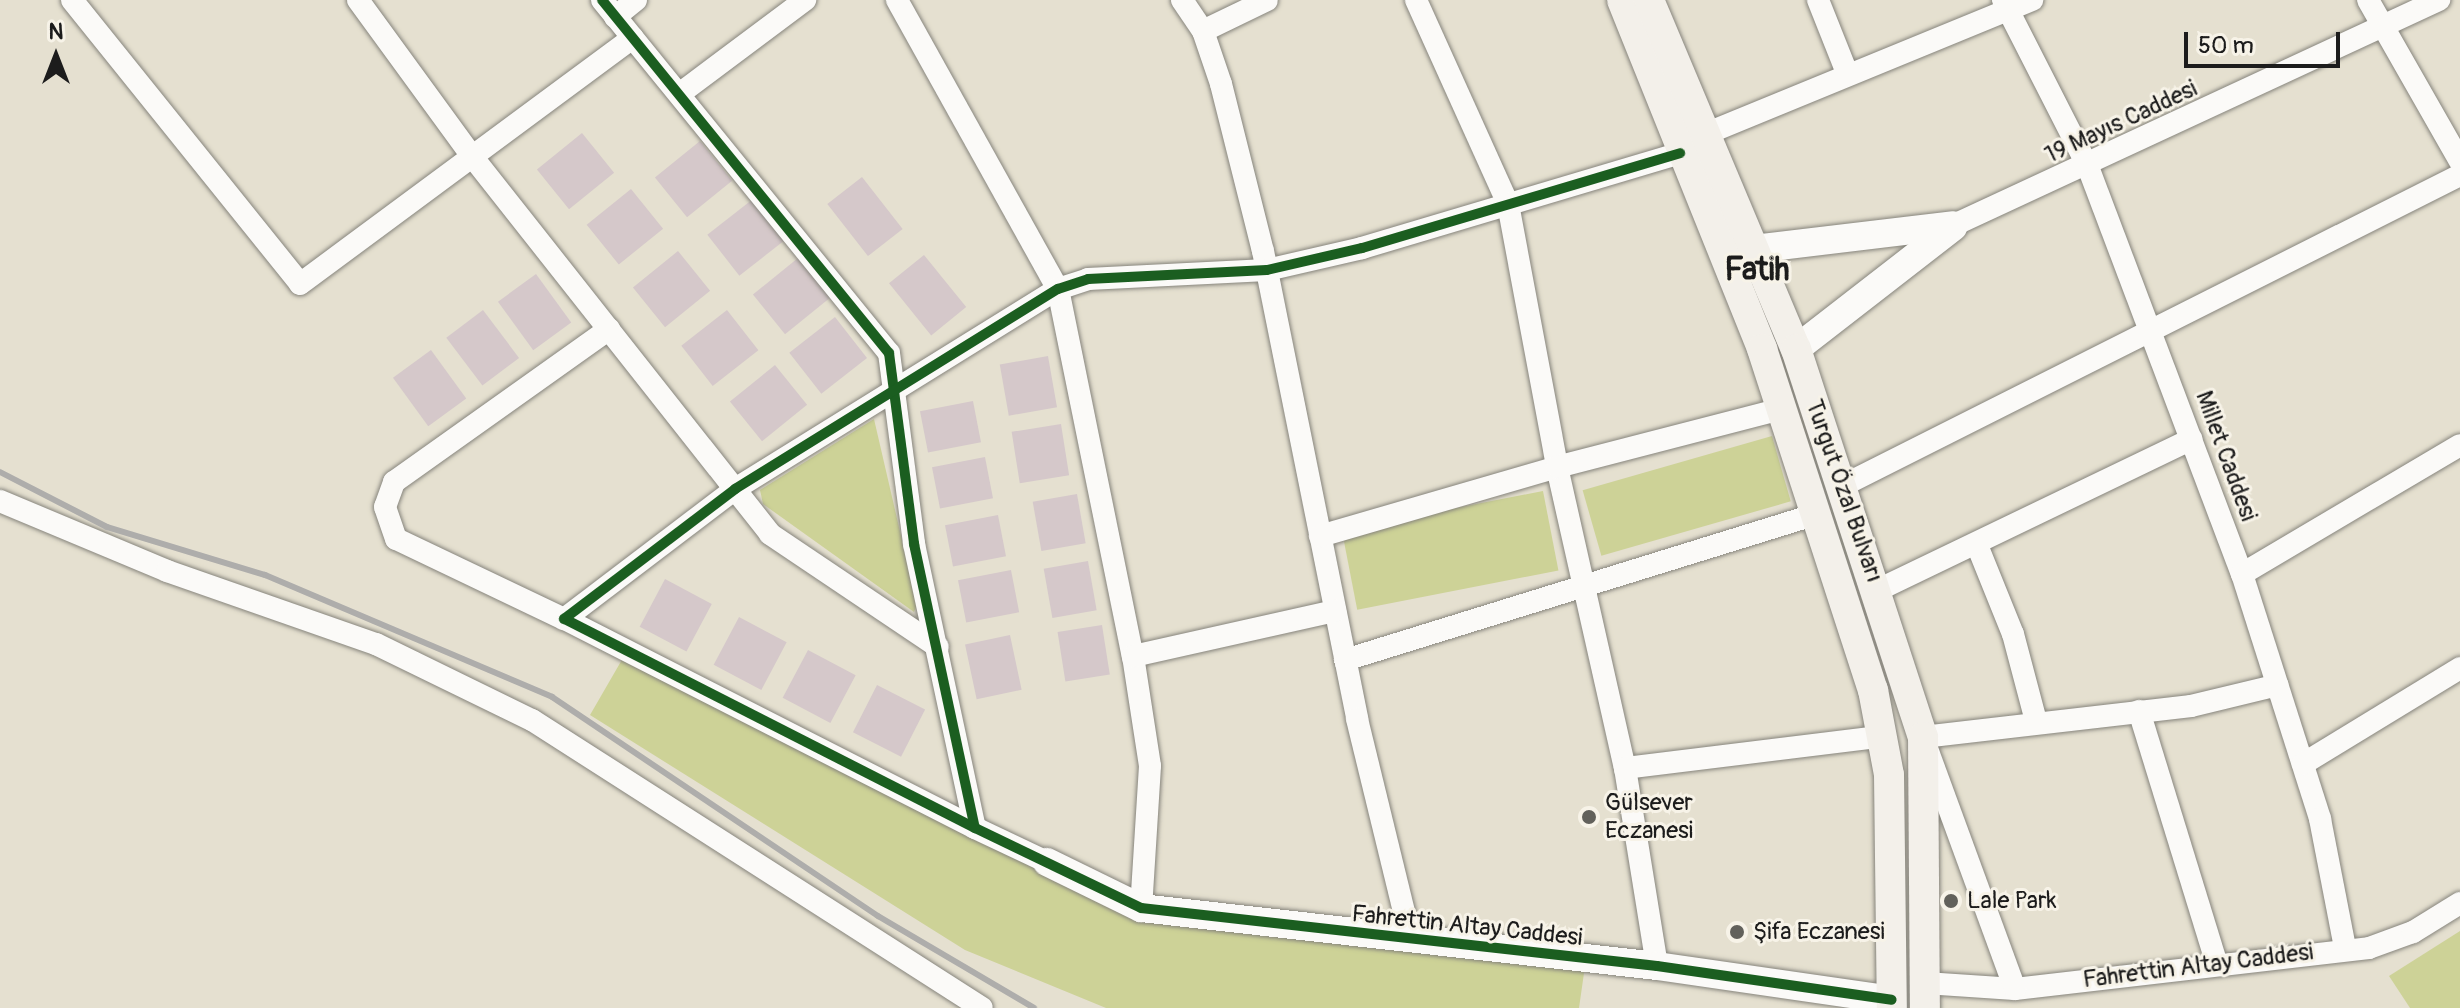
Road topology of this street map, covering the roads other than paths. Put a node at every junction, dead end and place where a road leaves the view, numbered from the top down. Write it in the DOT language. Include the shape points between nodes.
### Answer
graph roads {
  1 [pos="72,0"];
  2 [pos="358,0"];
  3 [pos="636,0"];
  4 [pos="805,0"];
  5 [pos="897,0"];
  6 [pos="1182,0"];
  7 [pos="1267,0"];
  8 [pos="1416,0"];
  9 [pos="1622,0"];
  10 [pos="1649,0"];
  11 [pos="1818,0"];
  12 [pos="2032,0"];
  13 [pos="2368,0"];
  14 [pos="2439,0"];
  15 [pos="2005,6"];
  16 [pos="609,8"];
  17 [pos="2384,26"];
  18 [pos="1203,31"];
  19 [pos="633,38"];
  20 [pos="1847,73"];
  21 [pos="682,92"];
  22 [pos="1692,144"];
  23 [pos="471,155"];
  24 [pos="2460,161"];
  25 [pos="2088,167"];
  26 [pos="2460,175"];
  27 [pos="1508,204"];
  28 [pos="1954,225"];
  29 [pos="1754,249"];
  30 [pos="1267,270"];
  31 [pos="1058,289"];
  32 [pos="609,329"];
  33 [pos="2151,331"];
  34 [pos="1796,349"];
  35 [pos="893,392"];
  36 [pos="1781,409"];
  37 [pos="2192,439"];
  38 [pos="2460,445"];
  39 [pos="1557,467"];
  40 [pos="1842,486"];
  41 [pos="735,489"];
  42 [pos="0,501"];
  43 [pos="1816,514"];
  44 [pos="1320,536"];
  45 [pos="1977,545"];
  46 [pos="2242,574"];
  47 [pos="1582,588"];
  48 [pos="1878,590"];
  49 [pos="1335,611"];
  50 [pos="564,619"];
  51 [pos="938,647"];
  52 [pos="1133,656"];
  53 [pos="1345,660"];
  54 [pos="2460,668"];
  55 [pos="2278,685"];
  56 [pos="2139,711"];
  57 [pos="2036,721"];
  58 [pos="1884,736"];
  59 [pos="1923,737"];
  60 [pos="2303,764"];
  61 [pos="1625,768"];
  62 [pos="975,828"];
  63 [pos="1047,862"];
  64 [pos="2460,903"];
  65 [pos="1141,908"];
  66 [pos="1411,941"];
  67 [pos="2345,948"];
  68 [pos="2216,962"];
  69 [pos="1657,966"];
  70 [pos="2015,989"];
  71 [pos="1925,996"];
  72 [pos="1892,1004"];
  73 [pos="982,1008"];
  1 -- 23 [label="street" via="300,284"];
  2 -- 23 [label="street"];
  3 -- 16 [label="street"];
  4 -- 21 [label="street"];
  5 -- 31 [label="street"];
  6 -- 18 [label="street"];
  7 -- 18 [label="street"];
  8 -- 27 [label="street"];
  9 -- 22 [label="main road, Turgut Özal Bulvarı"];
  10 -- 22 [label="main road, Turgut Özal Bulvarı"];
  11 -- 20 [label="street"];
  12 -- 15 [label="street"];
  13 -- 17 [label="street"];
  14 -- 17 [label="street, 19 Mayıs Caddesi"];
  15 -- 20 [label="street"];
  15 -- 25 [label="street, Millet Caddesi"];
  16 -- 19 [label="street"];
  17 -- 24 [label="street"];
  17 -- 25 [label="street, 19 Mayıs Caddesi"];
  18 -- 30 [label="street"];
  19 -- 21 [label="street"];
  19 -- 23 [label="street"];
  20 -- 22 [label="street"];
  21 -- 35 [label="street" via="889,353"];
  22 -- 27 [label="street"];
  22 -- 29 [label="main road, Turgut Özal Bulvarı"];
  22 -- 36 [label="main road, Turgut Özal Bulvarı"];
  23 -- 32 [label="street"];
  25 -- 28 [label="street, 19 Mayıs Caddesi"];
  25 -- 33 [label="street, Millet Caddesi"];
  26 -- 33 [label="street"];
  27 -- 30 [label="street"];
  27 -- 39 [label="street"];
  28 -- 29 [label="street"];
  28 -- 34 [label="street"];
  29 -- 34 [label="main road, Turgut Özal Bulvarı"];
  30 -- 31 [label="street" via="1088,279"];
  30 -- 44 [label="street"];
  31 -- 35 [label="street"];
  31 -- 52 [label="street"];
  32 -- 41 [label="street"];
  32 -- 50 [label="street" via="394,482 386,498 385,516 396,539"];
  33 -- 37 [label="street, Millet Caddesi"];
  33 -- 40 [label="street"];
  34 -- 40 [label="main road, Turgut Özal Bulvarı"];
  35 -- 41 [label="street"];
  35 -- 51 [label="street" via="914,544"];
  36 -- 39 [label="street"];
  36 -- 43 [label="main road, Turgut Özal Bulvarı"];
  37 -- 45 [label="street"];
  37 -- 46 [label="street, Millet Caddesi"];
  38 -- 46 [label="street"];
  39 -- 44 [label="street"];
  39 -- 47 [label="street"];
  40 -- 48 [label="main road, Turgut Özal Bulvarı"];
  41 -- 50 [label="street"];
  41 -- 51 [label="street" via="770,534"];
  42 -- 73 [label="street" via="167,571 376,644 532,720"];
  43 -- 47 [label="street"];
  43 -- 58 [label="main road, Turgut Özal Bulvarı"];
  44 -- 49 [label="street"];
  45 -- 48 [label="street"];
  45 -- 57 [label="street" via="2018,649"];
  46 -- 55 [label="street, Millet Caddesi"];
  47 -- 53 [label="street"];
  47 -- 61 [label="street"];
  48 -- 59 [label="main road, Turgut Özal Bulvarı"];
  49 -- 52 [label="street"];
  49 -- 53 [label="street"];
  50 -- 62 [label="street"];
  51 -- 62 [label="street"];
  52 -- 65 [label="street" via="1150,766"];
  53 -- 66 [label="street"];
  54 -- 60 [label="street"];
  55 -- 56 [label="street" via="2191,706"];
  55 -- 60 [label="street, Millet Caddesi"];
  56 -- 57 [label="street"];
  56 -- 68 [label="street"];
  57 -- 59 [label="street"];
  58 -- 61 [label="street"];
  58 -- 72 [label="main road, Turgut Özal Bulvarı"];
  59 -- 70 [label="street"];
  59 -- 71 [label="main road, Turgut Özal Bulvarı"];
  60 -- 67 [label="street, Millet Caddesi" via="2330,857"];
  61 -- 69 [label="street"];
  62 -- 63 [label="street"];
  63 -- 65 [label="street, Fahrettin Altay Caddesi"];
  64 -- 67 [label="street, Fahrettin Altay Caddesi" via="2386,944"];
  65 -- 66 [label="street, Fahrettin Altay Caddesi"];
  66 -- 69 [label="street, Fahrettin Altay Caddesi"];
  67 -- 68 [label="street, Fahrettin Altay Caddesi"];
  68 -- 70 [label="street, Fahrettin Altay Caddesi"];
  69 -- 72 [label="street, Fahrettin Altay Caddesi"];
  70 -- 71 [label="street, Fahrettin Altay Caddesi"];
}
